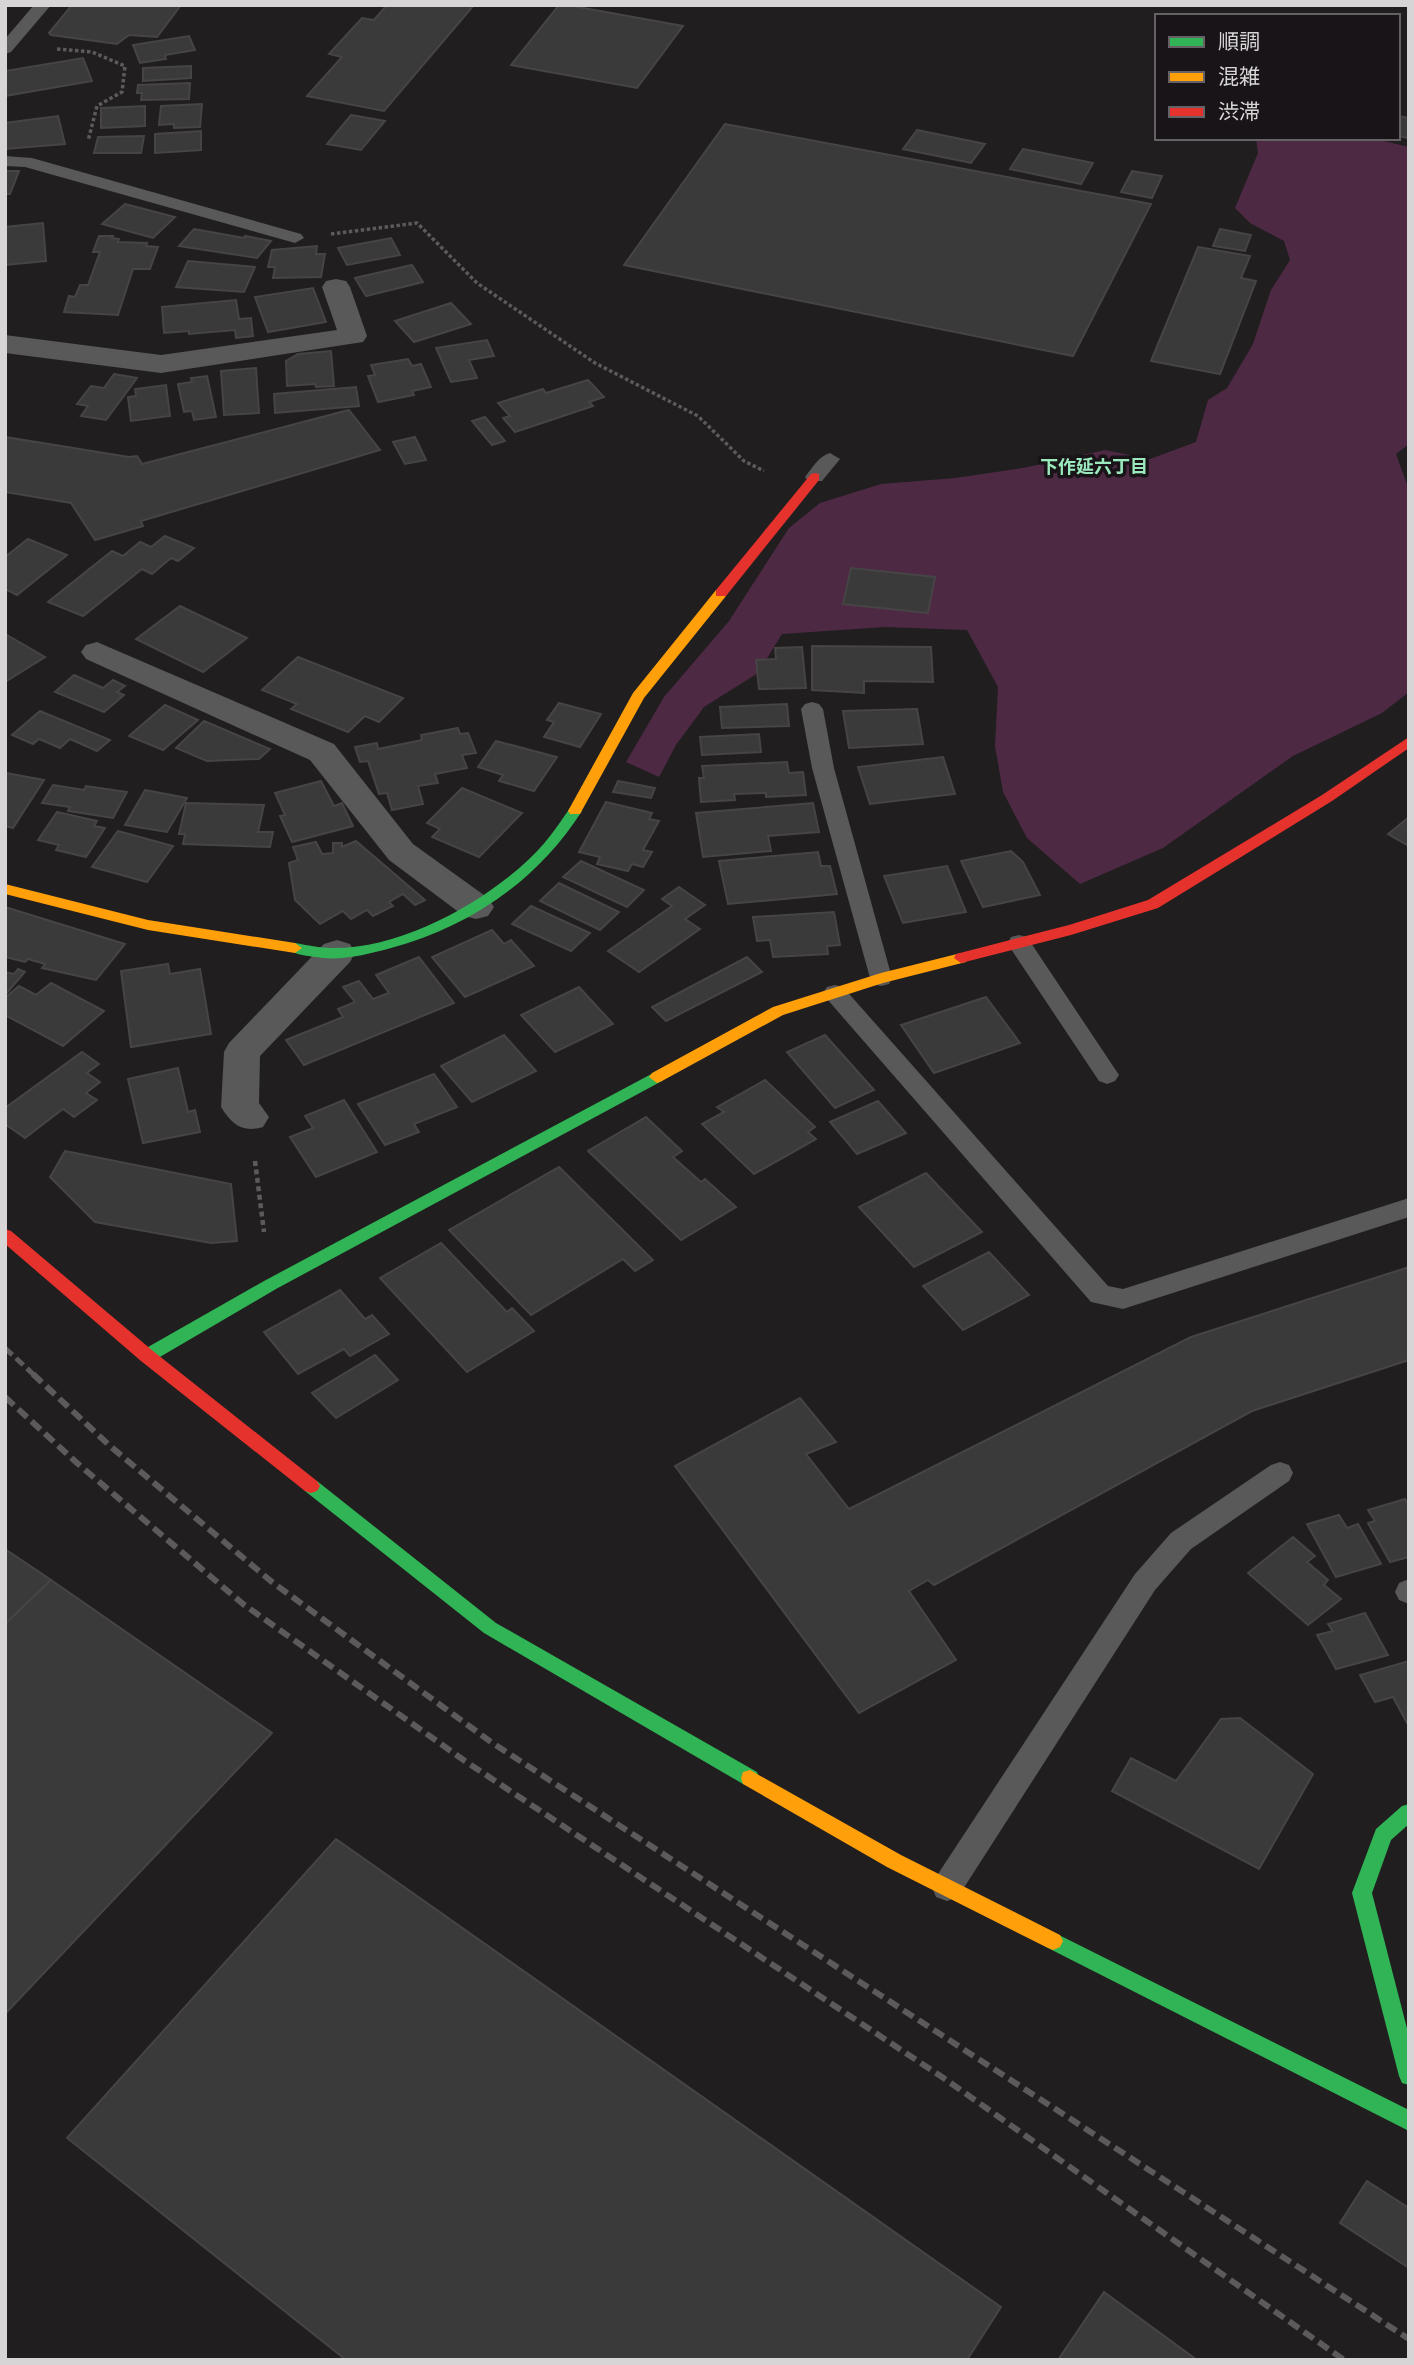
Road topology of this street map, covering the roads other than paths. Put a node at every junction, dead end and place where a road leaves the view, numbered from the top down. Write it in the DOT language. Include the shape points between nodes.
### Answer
graph roads {
  1 [pos="43,5"];
  2 [pos="5,49"];
  3 [pos="5,161"];
  4 [pos="295,238"];
  5 [pos="336,287"];
  6 [pos="5,344"];
  7 [pos="830,459"];
  8 [pos="809,483"];
  9 [pos="97,652"];
  10 [pos="812,709"];
  11 [pos="1409,741"];
  12 [pos="5,889"];
  13 [pos="476,907"];
  14 [pos="1019,943"];
  15 [pos="337,953"];
  16 [pos="881,978"];
  17 [pos="835,993"];
  18 [pos="1107,1075"];
  19 [pos="250,1117"];
  20 [pos="1409,1207"];
  21 [pos="5,1235"];
  22 [pos="147,1356"];
  23 [pos="1280,1473"];
  24 [pos="1409,1812"];
  25 [pos="947,1887"];
  26 [pos="1409,2076"];
  27 [pos="1409,2121"];
  1 -- 2 [label="lane"];
  3 -- 4 [label="lane" via="26,162"];
  5 -- 6 [label="street" via="353,335 160,364"];
  7 -- 8 [label="lane"];
  8 -- 13 [label="street" via="638,696 565,830 530,868"];
  9 -- 13 [label="street" via="322,752 401,852"];
  10 -- 16 [label="lane" via="823,768"];
  11 -- 14 [label="street" via="1327,798 1153,904"];
  12 -- 15 [label="street" via="76,911 218,940"];
  13 -- 15 [label="street" via="382,945"];
  14 -- 16 [label="street"];
  14 -- 18 [label="lane"];
  15 -- 19 [label="street" via="242,1052 240,1107"];
  16 -- 17 [label="street"];
  17 -- 20 [label="lane" via="1100,1295 1123,1299"];
  17 -- 22 [label="street" via="778,1012"];
  21 -- 22 [label="street"];
  22 -- 25 [label="street" via="490,1628"];
  23 -- 25 [label="lane" via="1181,1541 1145,1582"];
  24 -- 26 [label="street" via="1383,1835 1362,1893"];
  25 -- 27 [label="street"];
}
